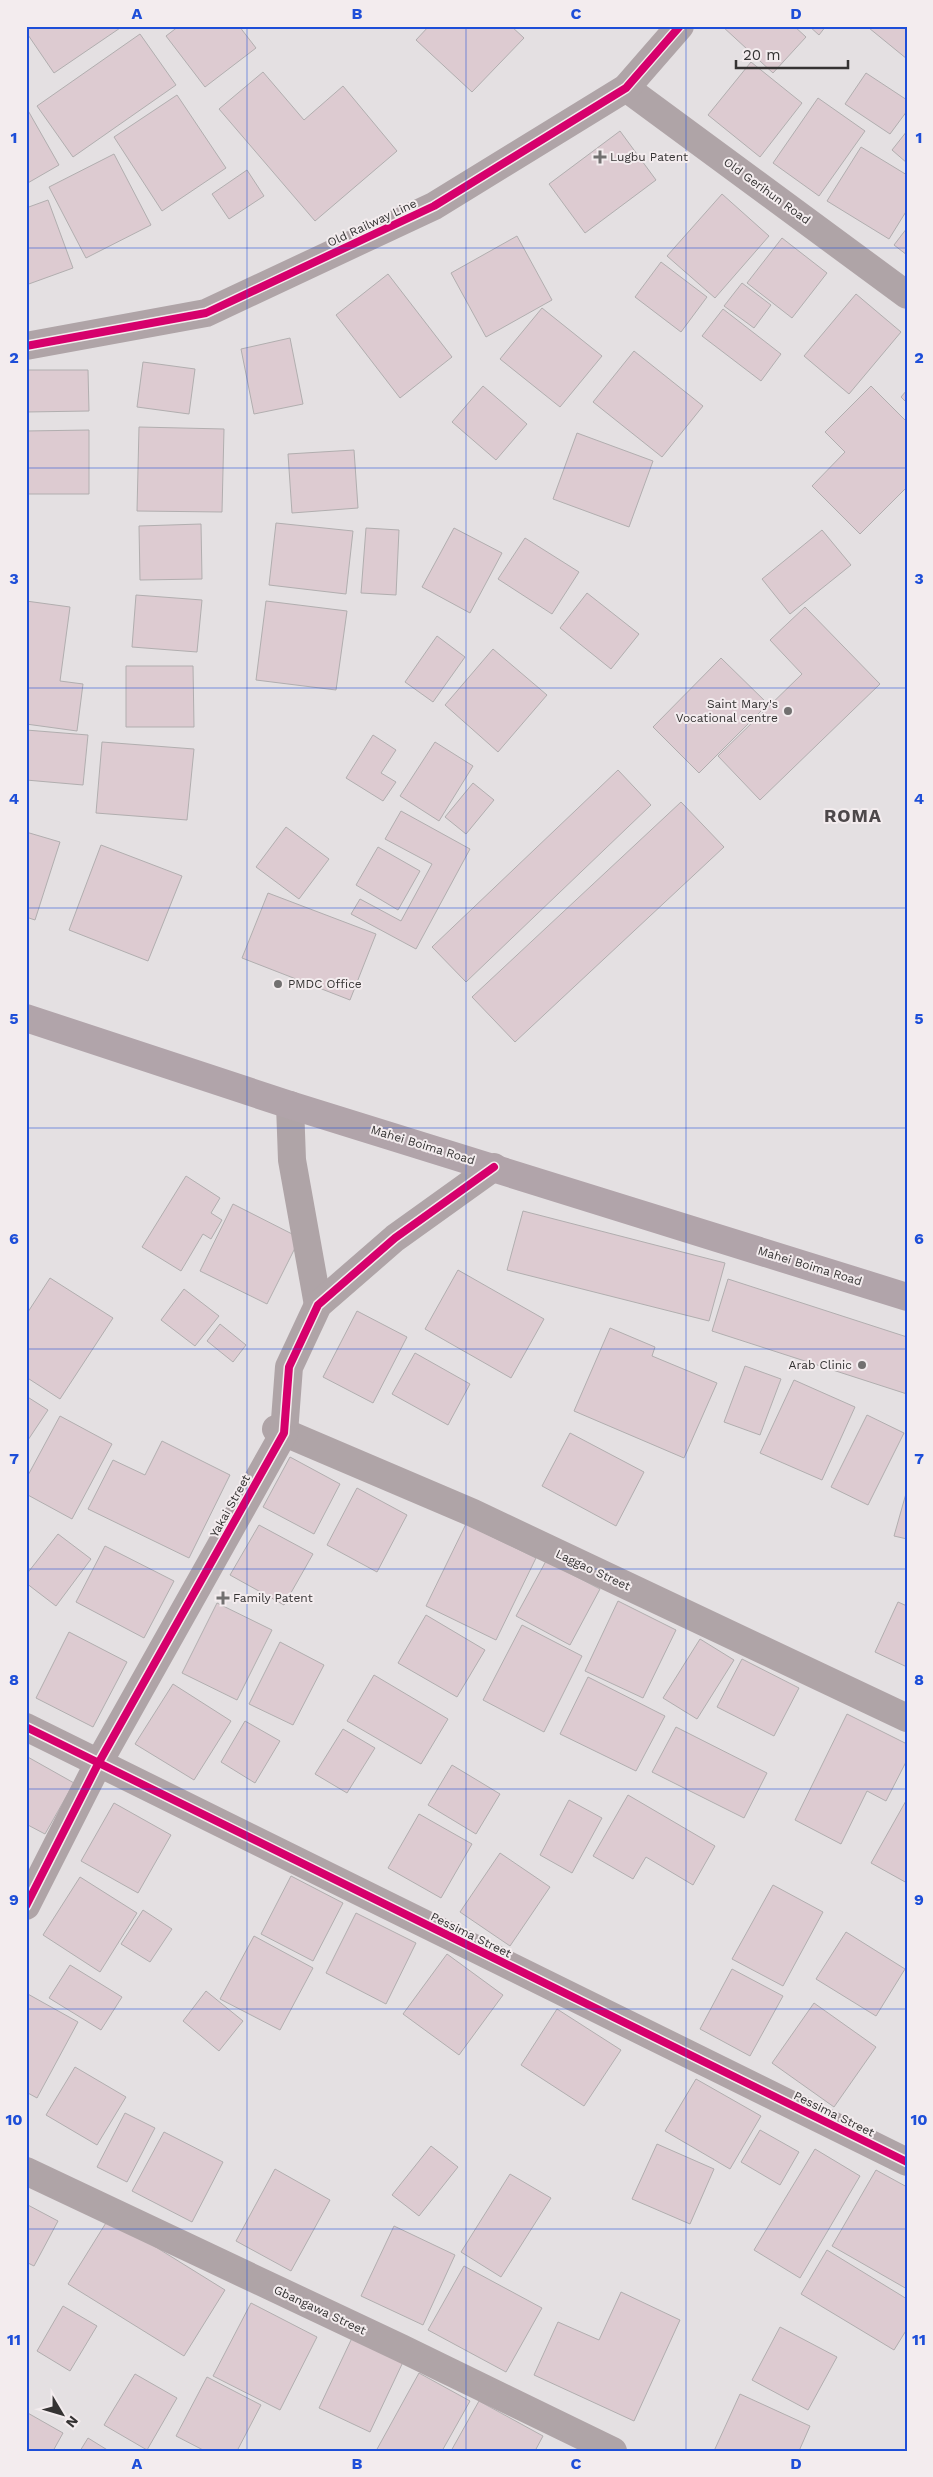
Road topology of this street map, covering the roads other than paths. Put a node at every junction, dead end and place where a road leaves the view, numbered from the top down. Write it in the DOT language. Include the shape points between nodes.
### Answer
graph roads {
  1 [pos="680,26"];
  2 [pos="626,88"];
  3 [pos="907,295"];
  4 [pos="26,346"];
  5 [pos="26,1018"];
  6 [pos="290,1105"];
  7 [pos="494,1167"];
  8 [pos="907,1297"];
  9 [pos="318,1305"];
  10 [pos="280,1431"];
  11 [pos="907,1718"];
  12 [pos="26,1727"];
  13 [pos="98,1764"];
  14 [pos="26,1906"];
  15 [pos="907,2162"];
  16 [pos="26,2171"];
  17 [pos="613,2451"];
  1 -- 2 [label="street, Old Railway Line"];
  2 -- 3 [label="street, Old Gerihun Road"];
  2 -- 4 [label="street, Old Railway Line" via="434,206 206,312"];
  5 -- 6 [label="main road, Mahei Boima Road"];
  6 -- 7 [label="main road, Mahei Boima Road"];
  6 -- 9 [label="street" via="292,1160"];
  7 -- 8 [label="main road, Mahei Boima Road"];
  7 -- 9 [label="street, Yakai Street" via="395,1238"];
  9 -- 10 [label="street, Yakai Street" via="289,1367"];
  10 -- 11 [label="street, Laggao Street" via="473,1513"];
  10 -- 13 [label="street, Yakai Street"];
  12 -- 13 [label="street, Pessima Street"];
  13 -- 14 [label="street, Yakai Street"];
  13 -- 15 [label="street, Pessima Street"];
  16 -- 17 [label="street, Gbangawa Street"];
}
